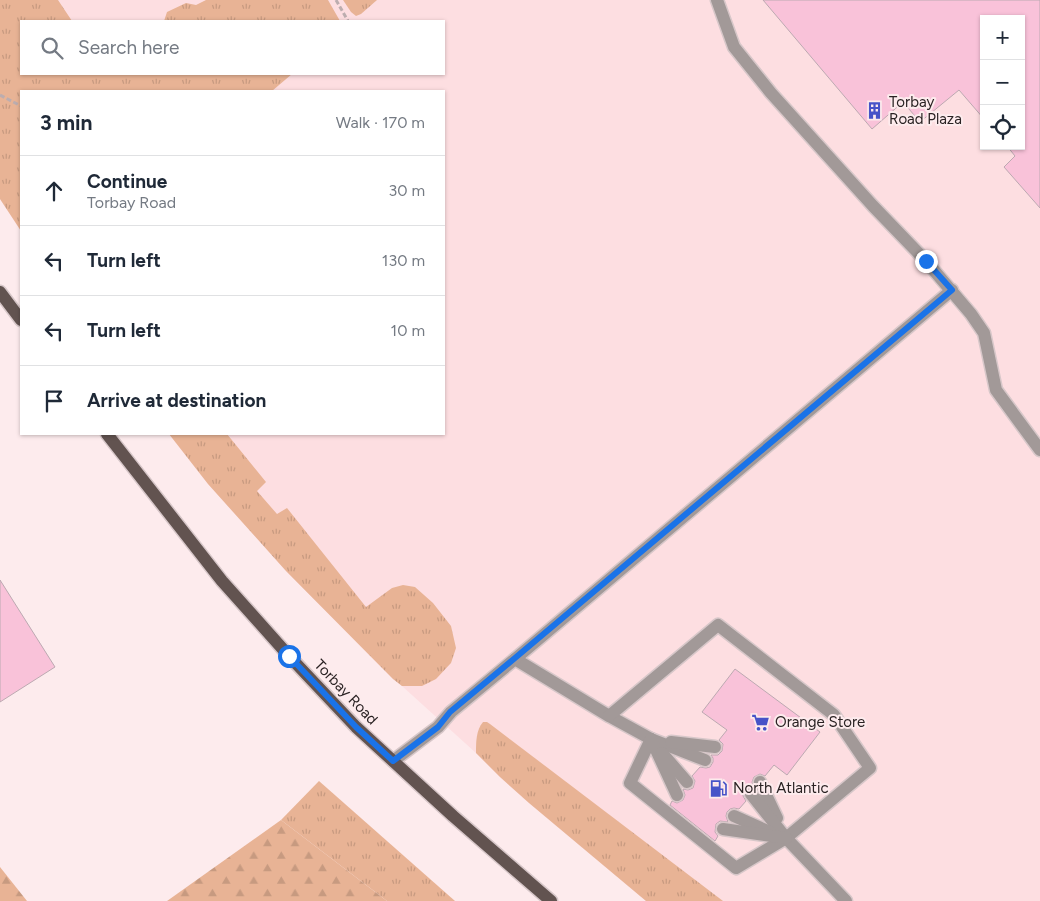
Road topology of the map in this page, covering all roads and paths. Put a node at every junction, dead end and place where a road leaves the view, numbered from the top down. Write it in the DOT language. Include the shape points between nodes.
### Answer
graph roads {
  1 [pos="336,0"];
  2 [pos="717,0"];
  3 [pos="347,20"];
  4 [pos="0,94"];
  5 [pos="20,105"];
  6 [pos="952,290"];
  7 [pos="0,292"];
  8 [pos="20,319"];
  9 [pos="108,435"];
  10 [pos="1040,450"];
  11 [pos="515,658"];
  12 [pos="610,716"];
  13 [pos="651,739"];
  14 [pos="714,747"];
  15 [pos="705,760"];
  16 [pos="393,761"];
  17 [pos="687,782"];
  18 [pos="760,782"];
  19 [pos="751,794"];
  20 [pos="677,795"];
  21 [pos="734,816"];
  22 [pos="724,829"];
  23 [pos="786,838"];
  24 [pos="551,901"];
  25 [pos="846,901"];
  1 -- 3 [label="path"];
  2 -- 6 [label="lane" via="740,55"];
  4 -- 5 [label="path"];
  6 -- 10 [label="lane" via="984,333 996,390"];
  6 -- 11 [label="lane"];
  7 -- 8 [label="main road"];
  9 -- 16 [label="main road, Torbay Road" via="222,581 356,727"];
  11 -- 12 [label="lane"];
  11 -- 16 [label="lane" via="450,712 438,727"];
  12 -- 13 [label="lane"];
  12 -- 23 [label="lane" via="718,625 834,715 870,768"];
  13 -- 14 [label="lane"];
  13 -- 15 [label="lane"];
  13 -- 17 [label="lane"];
  13 -- 20 [label="lane"];
  13 -- 23 [label="lane" via="630,783 736,868"];
  16 -- 24 [label="main road, Torbay Road"];
  18 -- 23 [label="lane"];
  19 -- 23 [label="lane"];
  21 -- 23 [label="lane"];
  22 -- 23 [label="lane"];
  23 -- 25 [label="lane"];
}
